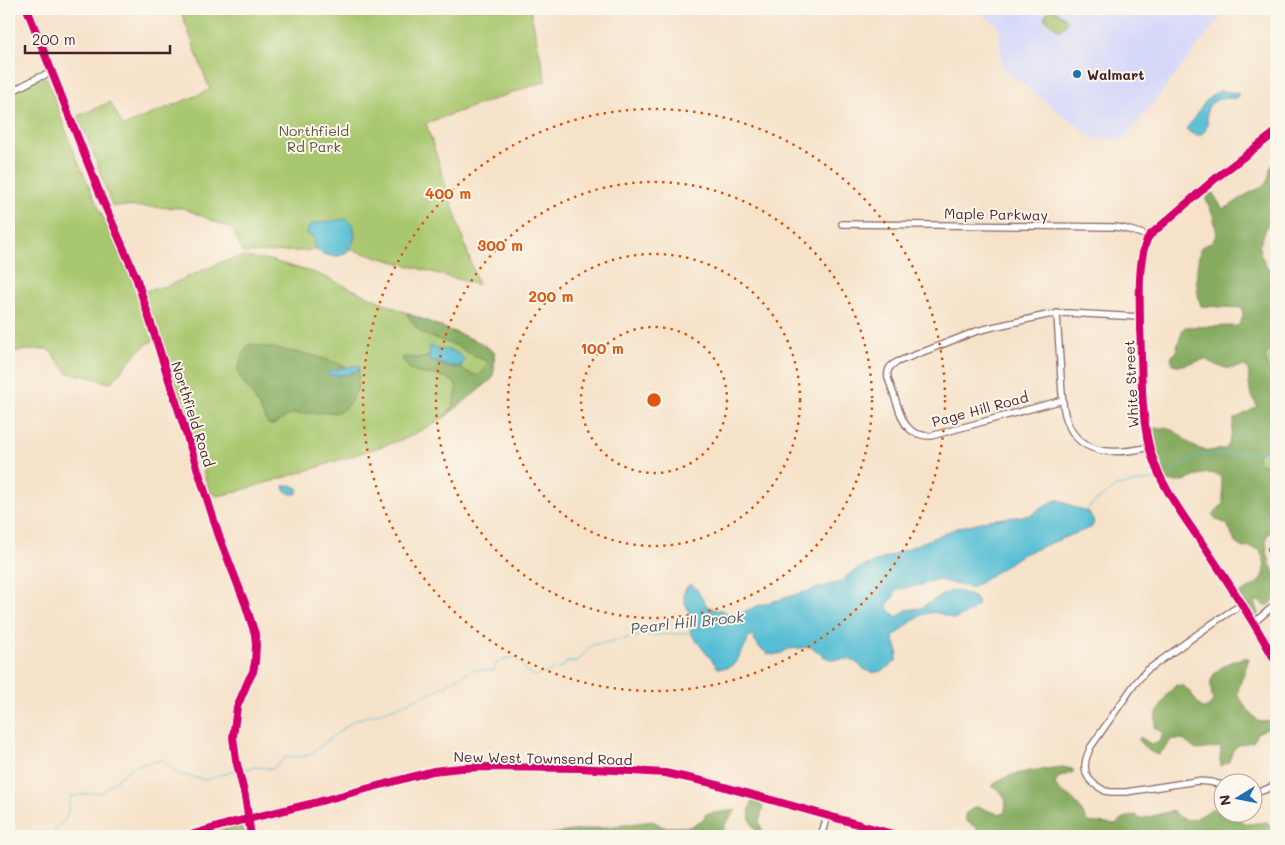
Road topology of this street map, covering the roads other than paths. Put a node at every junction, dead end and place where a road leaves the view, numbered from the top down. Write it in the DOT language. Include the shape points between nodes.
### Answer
graph roads {
  1 [pos="28,9"];
  2 [pos="53,73"];
  3 [pos="9,93"];
  4 [pos="1276,132"];
  5 [pos="842,224"];
  6 [pos="1149,236"];
  7 [pos="1056,313"];
  8 [pos="1140,317"];
  9 [pos="1063,400"];
  10 [pos="1150,447"];
  11 [pos="1271,549"];
  12 [pos="1276,556"];
  13 [pos="1242,604"];
  14 [pos="1276,604"];
  15 [pos="1257,620"];
  16 [pos="1276,662"];
  17 [pos="1212,782"];
  18 [pos="1276,785"];
  19 [pos="1262,791"];
  20 [pos="827,816"];
  21 [pos="248,819"];
  22 [pos="187,836"];
  23 [pos="251,836"];
  24 [pos="821,836"];
  25 [pos="900,836"];
  1 -- 2 [label="street, Northfield Road"];
  2 -- 3 [label="street"];
  2 -- 21 [label="street, Northfield Road" via="136,277 219,536 255,634 253,672 237,707 233,737"];
  4 -- 6 [label="street"];
  5 -- 6 [label="street, Maple Parkway" via="1104,227"];
  6 -- 8 [label="street, White Street" via="1140,271"];
  7 -- 8 [label="street"];
  7 -- 9 [label="street"];
  7 -- 9 [label="street, Page Hill Road" via="977,331 892,364 888,378 902,420 908,429 923,435 931,436"];
  8 -- 10 [label="street, White Street" via="1145,420"];
  9 -- 10 [label="street" via="1069,427 1086,445 1114,452"];
  10 -- 13 [label="street, White Street" via="1158,472 1173,500"];
  11 -- 12 [label="street"];
  13 -- 16 [label="street, White Street"];
  13 -- 17 [label="street" via="1146,671 1090,748 1086,759 1089,779 1099,788 1111,792 1197,780"];
  14 -- 15 [label="street"];
  18 -- 19 [label="street"];
  20 -- 21 [label="street, New West Townsend Road" via="665,773 470,767 433,770"];
  20 -- 24 [label="street"];
  20 -- 25 [label="street, New West Townsend Road"];
  21 -- 22 [label="street, New West Townsend Road"];
  21 -- 23 [label="street, Northfield Road"];
}
